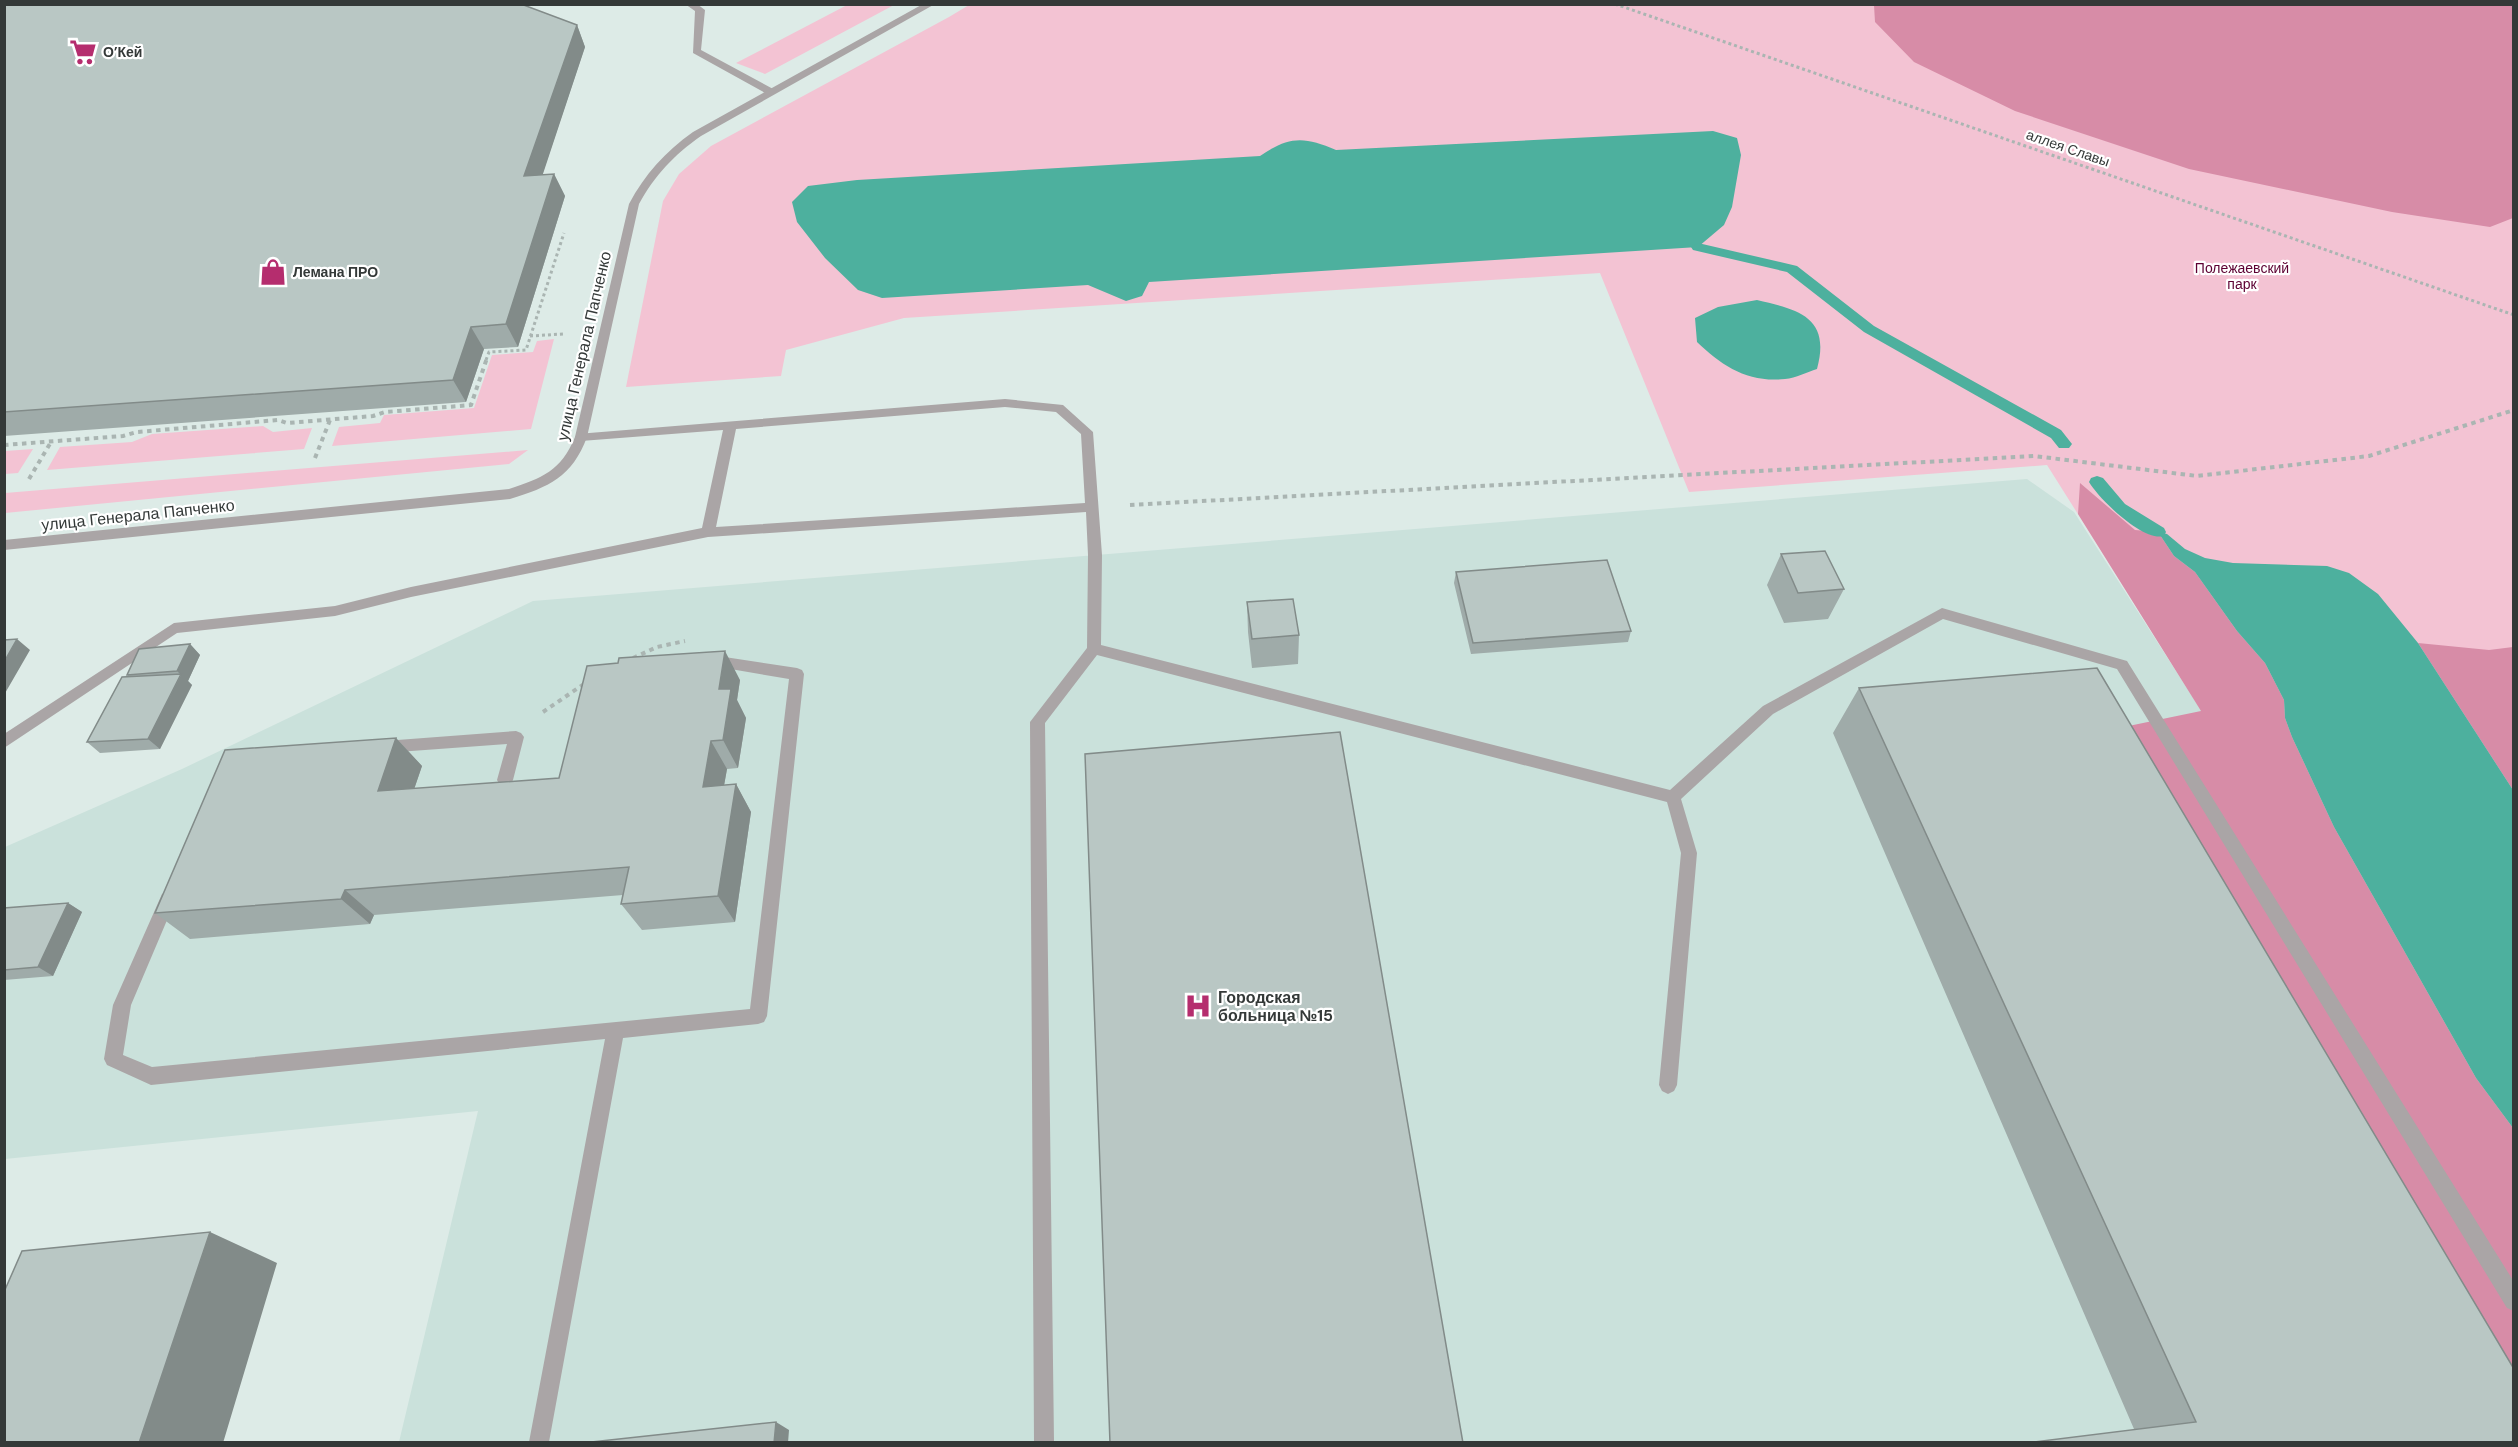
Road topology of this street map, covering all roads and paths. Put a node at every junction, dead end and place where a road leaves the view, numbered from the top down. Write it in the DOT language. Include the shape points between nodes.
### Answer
graph roads {
  1 [pos="689,4"];
  2 [pos="931,4"];
  3 [pos="1615,4"];
  4 [pos="771,92"];
  5 [pos="564,233"];
  6 [pos="2514,315"];
  7 [pos="562,334"];
  8 [pos="530,336"];
  9 [pos="2514,410"];
  10 [pos="330,419"];
  11 [pos="730,425"];
  12 [pos="581,437"];
  13 [pos="51,442"];
  14 [pos="4,445"];
  15 [pos="315,458"];
  16 [pos="29,479"];
  17 [pos="1093,507"];
  18 [pos="708,532"];
  19 [pos="4,546"];
  20 [pos="690,640"];
  21 [pos="1094,649"];
  22 [pos="627,662"];
  23 [pos="718,662"];
  24 [pos="585,684"];
  25 [pos="516,737"];
  26 [pos="4,742"];
  27 [pos="362,748"];
  28 [pos="505,780"];
  29 [pos="1673,797"];
  30 [pos="173,887"];
  31 [pos="615,1031"];
  32 [pos="1668,1085"];
  33 [pos="2514,1301"];
  34 [pos="539,1443"];
  35 [pos="1044,1443"];
  1 -- 4 [label="street" via="700,10 696,51"];
  2 -- 4 [label="street, улица Генерала Папченко"];
  3 -- 6 [label="path, аллея Славы"];
  4 -- 12 [label="street, улица Генерала Папченко" via="697,134 668,155 647,179 634,204"];
  5 -- 8 [label="path"];
  7 -- 8 [label="path"];
  8 -- 10 [label="path" via="526,350 489,352 471,405"];
  9 -- 17 [label="path" via="2369,456 2197,476 2034,456"];
  10 -- 13 [label="path" via="148,430"];
  10 -- 15 [label="path"];
  11 -- 12 [label="street"];
  11 -- 17 [label="street" via="1005,403 1059,408 1087,432"];
  11 -- 18 [label="street"];
  12 -- 19 [label="street, улица Генерала Папченко" via="575,454 550,480 510,494"];
  13 -- 14 [label="path"];
  13 -- 16 [label="path"];
  17 -- 18 [label="street"];
  17 -- 21 [label="street"];
  18 -- 26 [label="street" via="422,589 335,611 174,628"];
  20 -- 22 [label="path" via="657,647"];
  21 -- 29 [label="street"];
  21 -- 35 [label="street" via="1037,722"];
  23 -- 31 [label="street" via="797,674 758,1016"];
  24 -- 25 [label="path" via="555,702"];
  25 -- 27 [label="street"];
  25 -- 28 [label="street"];
  29 -- 32 [label="street" via="1689,853"];
  29 -- 33 [label="street" via="1768,710 1942,614 2122,665"];
  30 -- 31 [label="street" via="122,1005 113,1059 152,1076"];
  31 -- 34 [label="street"];
}
